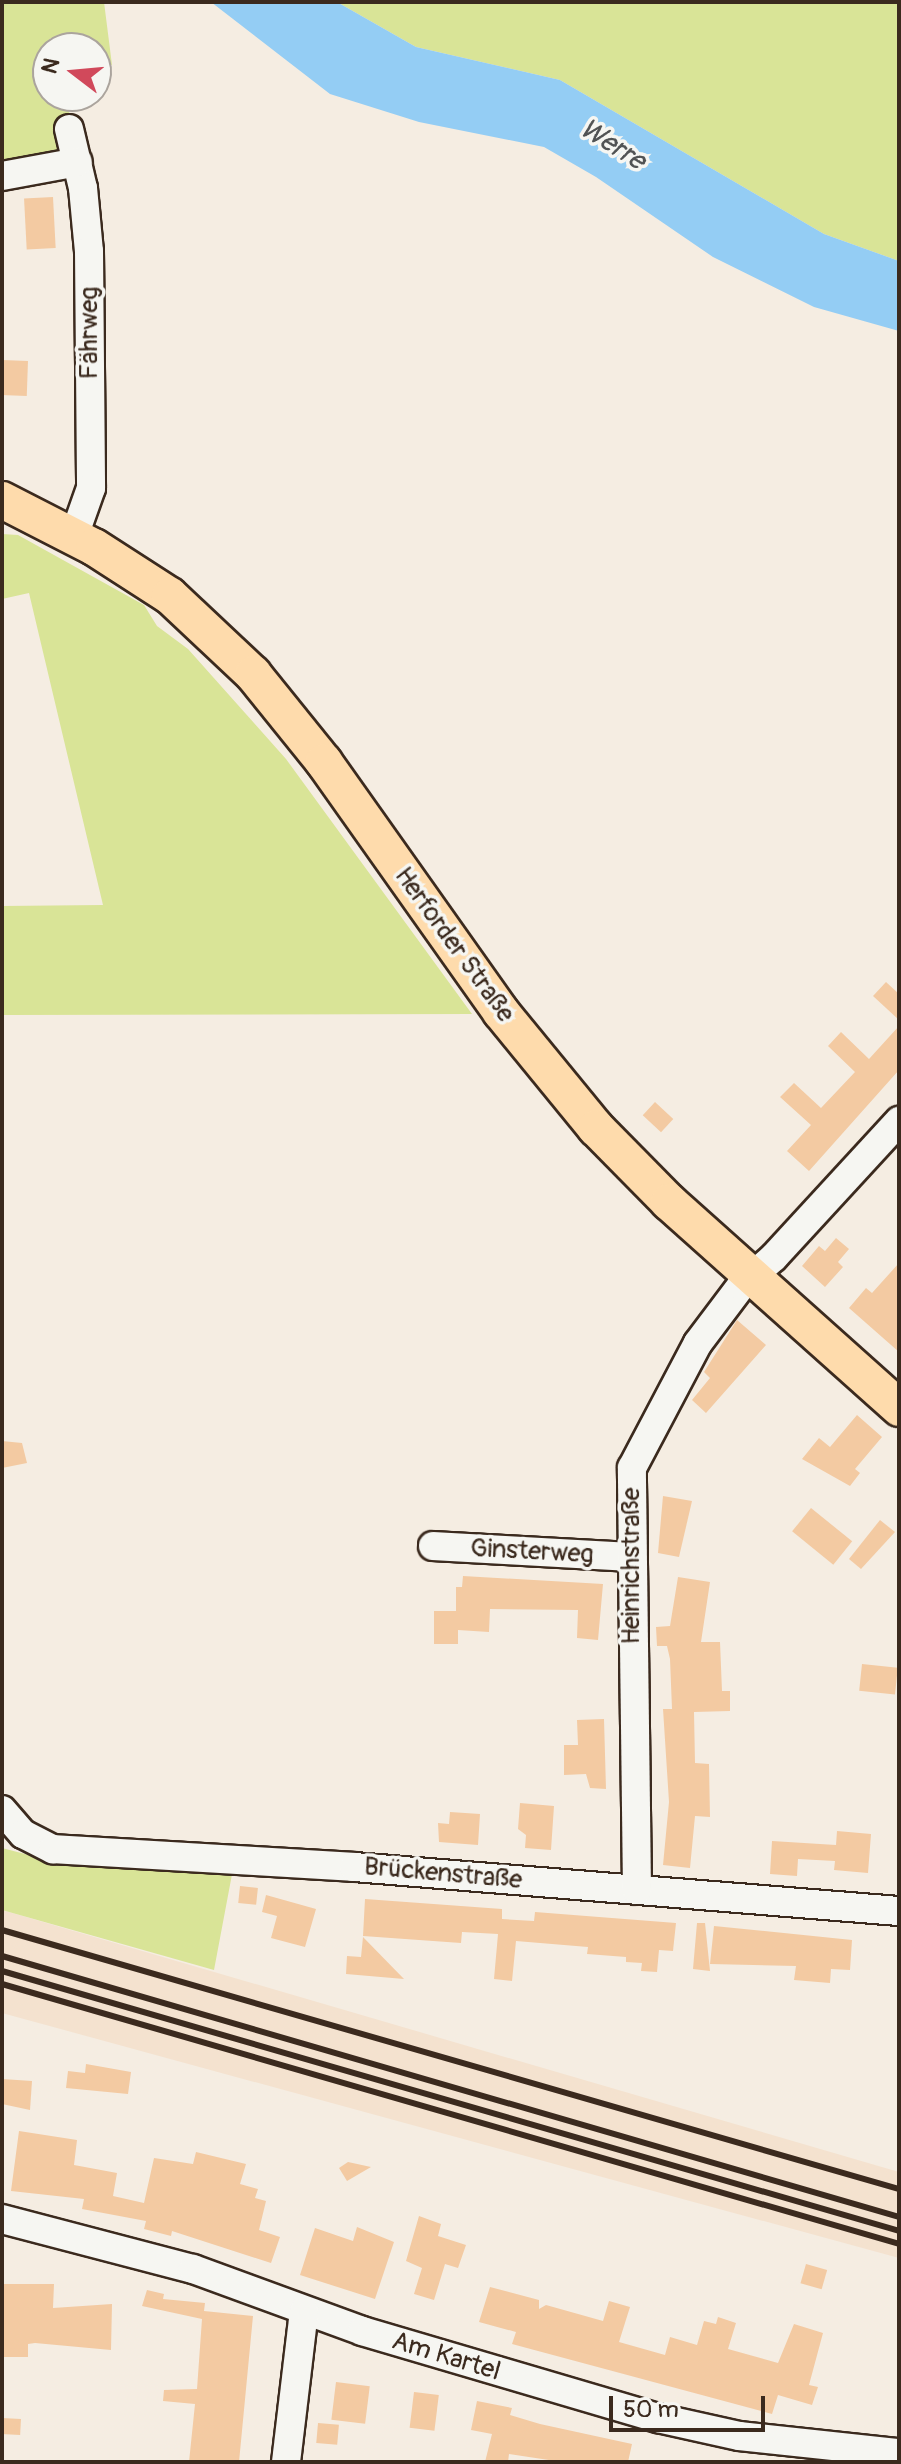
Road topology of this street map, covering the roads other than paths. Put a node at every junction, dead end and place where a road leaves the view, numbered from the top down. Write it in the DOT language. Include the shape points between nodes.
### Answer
graph roads {
  1 [pos="69,129"];
  2 [pos="78,162"];
  3 [pos="2,176"];
  4 [pos="2,500"];
  5 [pos="74,536"];
  6 [pos="899,1121"];
  7 [pos="752,1276"];
  8 [pos="899,1408"];
  9 [pos="433,1546"];
  10 [pos="631,1557"];
  11 [pos="2,1810"];
  12 [pos="637,1890"];
  13 [pos="899,1911"];
  14 [pos="2,2219"];
  15 [pos="304,2311"];
  16 [pos="737,2449"];
  17 [pos="899,2453"];
  18 [pos="286,2462"];
  1 -- 2 [label="street, Fährweg"];
  2 -- 3 [label="street"];
  2 -- 5 [label="street, Fährweg" via="89,251 91,488"];
  4 -- 5 [label="main road, Herforder Straße"];
  5 -- 7 [label="main road, Herforder Straße" via="170,596 253,674 324,762 544,1068 669,1202"];
  6 -- 7 [label="street, Heinrichstraße"];
  7 -- 8 [label="main road, Herforder Straße"];
  7 -- 10 [label="street, Heinrichstraße" via="698,1343 632,1468"];
  9 -- 10 [label="street, Ginsterweg"];
  10 -- 12 [label="street, Heinrichstraße"];
  11 -- 12 [label="street, Brückenstraße" via="23,1834 53,1849"];
  12 -- 13 [label="street, Brückenstraße"];
  14 -- 15 [label="street, Am Kartel" via="193,2269"];
  15 -- 16 [label="street, Am Kartel"];
  15 -- 18 [label="street"];
  16 -- 17 [label="street, Am Kartel"];
}
